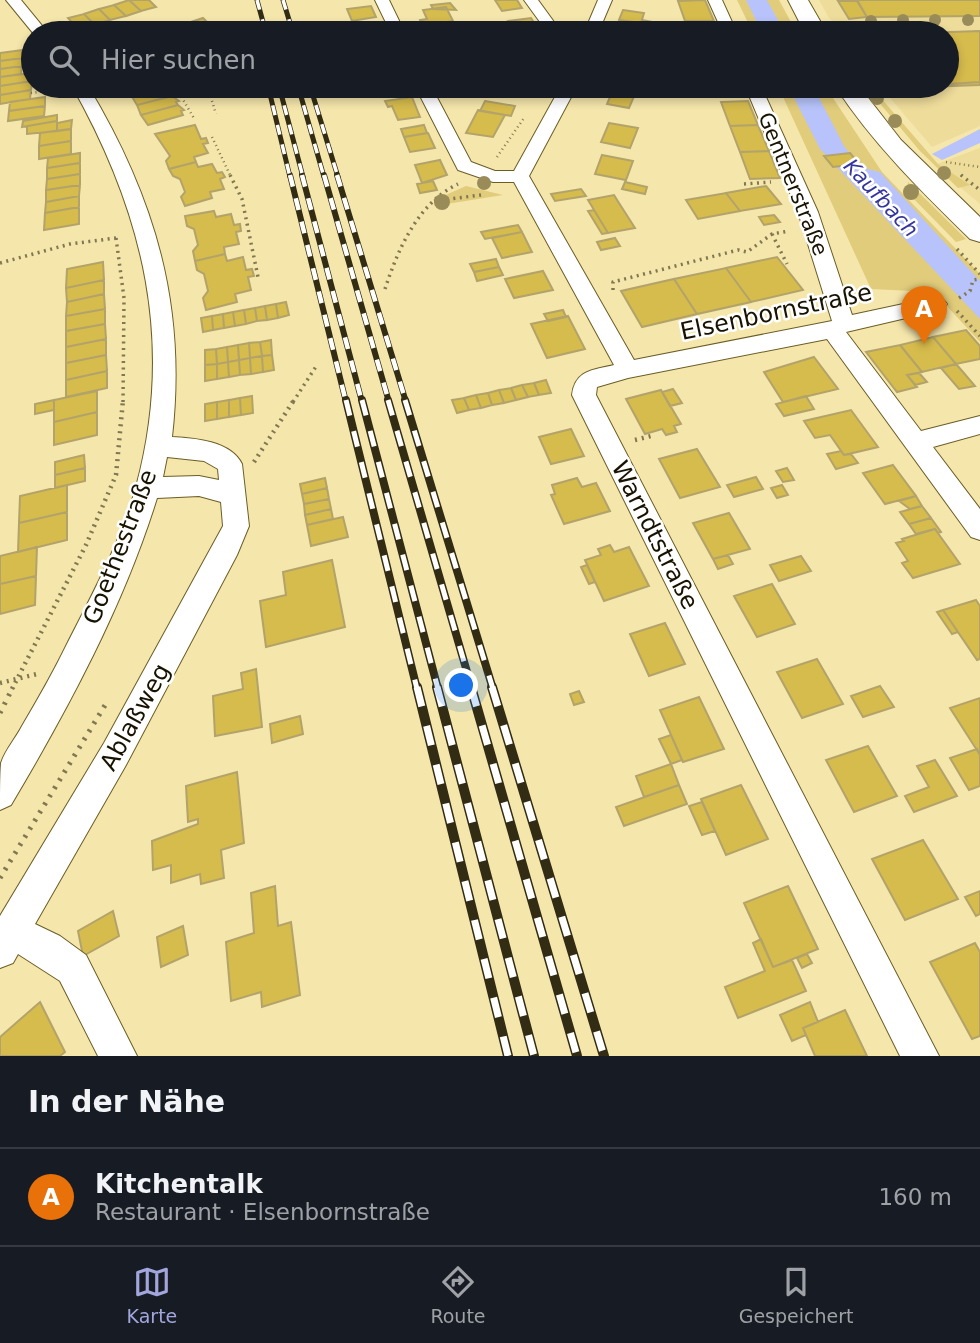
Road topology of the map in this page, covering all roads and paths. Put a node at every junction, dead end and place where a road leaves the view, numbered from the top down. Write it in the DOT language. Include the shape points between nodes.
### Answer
graph roads {
  1 [pos="13,0"];
  2 [pos="382,0"];
  3 [pos="531,0"];
  4 [pos="606,0"];
  5 [pos="715,0"];
  6 [pos="799,0"];
  7 [pos="31,21"];
  8 [pos="392,21"];
  9 [pos="546,21"];
  10 [pos="597,21"];
  11 [pos="725,21"];
  12 [pos="810,21"];
  13 [pos="88,98"];
  14 [pos="181,98"];
  15 [pos="211,98"];
  16 [pos="429,98"];
  17 [pos="562,98"];
  18 [pos="757,98"];
  19 [pos="856,98"];
  20 [pos="528,111"];
  21 [pos="216,114"];
  22 [pos="195,120"];
  23 [pos="212,137"];
  24 [pos="942,162"];
  25 [pos="980,167"];
  26 [pos="520,176"];
  27 [pos="481,183"];
  28 [pos="433,201"];
  29 [pos="795,229"];
  30 [pos="980,233"];
  31 [pos="772,234"];
  32 [pos="148,235"];
  33 [pos="116,238"];
  34 [pos="0,263"];
  35 [pos="787,264"];
  36 [pos="258,277"];
  37 [pos="980,279"];
  38 [pos="385,289"];
  39 [pos="616,295"];
  40 [pos="946,302"];
  41 [pos="838,327"];
  42 [pos="317,365"];
  43 [pos="628,370"];
  44 [pos="980,425"];
  45 [pos="914,443"];
  46 [pos="156,447"];
  47 [pos="148,488"];
  48 [pos="233,494"];
  49 [pos="980,529"];
  50 [pos="0,713"];
  51 [pos="0,794"];
  52 [pos="5,940"];
  53 [pos="118,1056"];
  54 [pos="920,1056"];
  1 -- 7 [label="street"];
  2 -- 8 [label="street"];
  3 -- 9 [label="street"];
  4 -- 10 [label="street"];
  5 -- 11 [label="street"];
  6 -- 12 [label="main road"];
  13 -- 32 [label="street, Goethestraße" via="113,141"];
  14 -- 22 [label="path"];
  15 -- 21 [label="path"];
  16 -- 27 [label="street" via="457,156"];
  17 -- 26 [label="street"];
  18 -- 41 [label="street, Gentnerstraße" via="808,212"];
  19 -- 30 [label="main road" via="904,156"];
  20 -- 27 [label="path"];
  23 -- 36 [label="path" via="242,199"];
  24 -- 25 [label="path"];
  26 -- 27 [label="street" via="493,177"];
  26 -- 43 [label="street"];
  27 -- 28 [label="path"];
  27 -- 28 [label="path" via="438,195"];
  28 -- 38 [label="path" via="390,270"];
  29 -- 31 [label="path"];
  31 -- 35 [label="path"];
  31 -- 39 [label="path" via="747,251 613,282"];
  32 -- 33 [label="path"];
  32 -- 46 [label="street, Goethestraße" via="160,290 165,350"];
  33 -- 34 [label="path" via="70,244"];
  33 -- 50 [label="path" via="124,298 124,388 116,475 86,545"];
  37 -- 40 [label="path" via="973,280 971,291"];
  40 -- 41 [label="street, Elsenbornstraße"];
  41 -- 43 [label="street, Elsenbornstraße"];
  41 -- 45 [label="street, Gentnerstraße"];
  42 -- 48 [label="path"];
  43 -- 54 [label="street, Warndtstraße" via="589,380 584,395"];
  44 -- 45 [label="street"];
  45 -- 49 [label="street, Gentnerstraße"];
  46 -- 47 [label="street, Goethestraße"];
  46 -- 48 [label="street, Ablaßweg" via="185,447 220,456 230,464"];
  47 -- 48 [label="street" via="199,486"];
  47 -- 51 [label="street, Goethestraße" via="83,643"];
  48 -- 52 [label="street, Ablaßweg" via="236,526 228,547 115,754"];
  52 -- 53 [label="street, Ablaßweg" via="47,949 73,968"];
}
